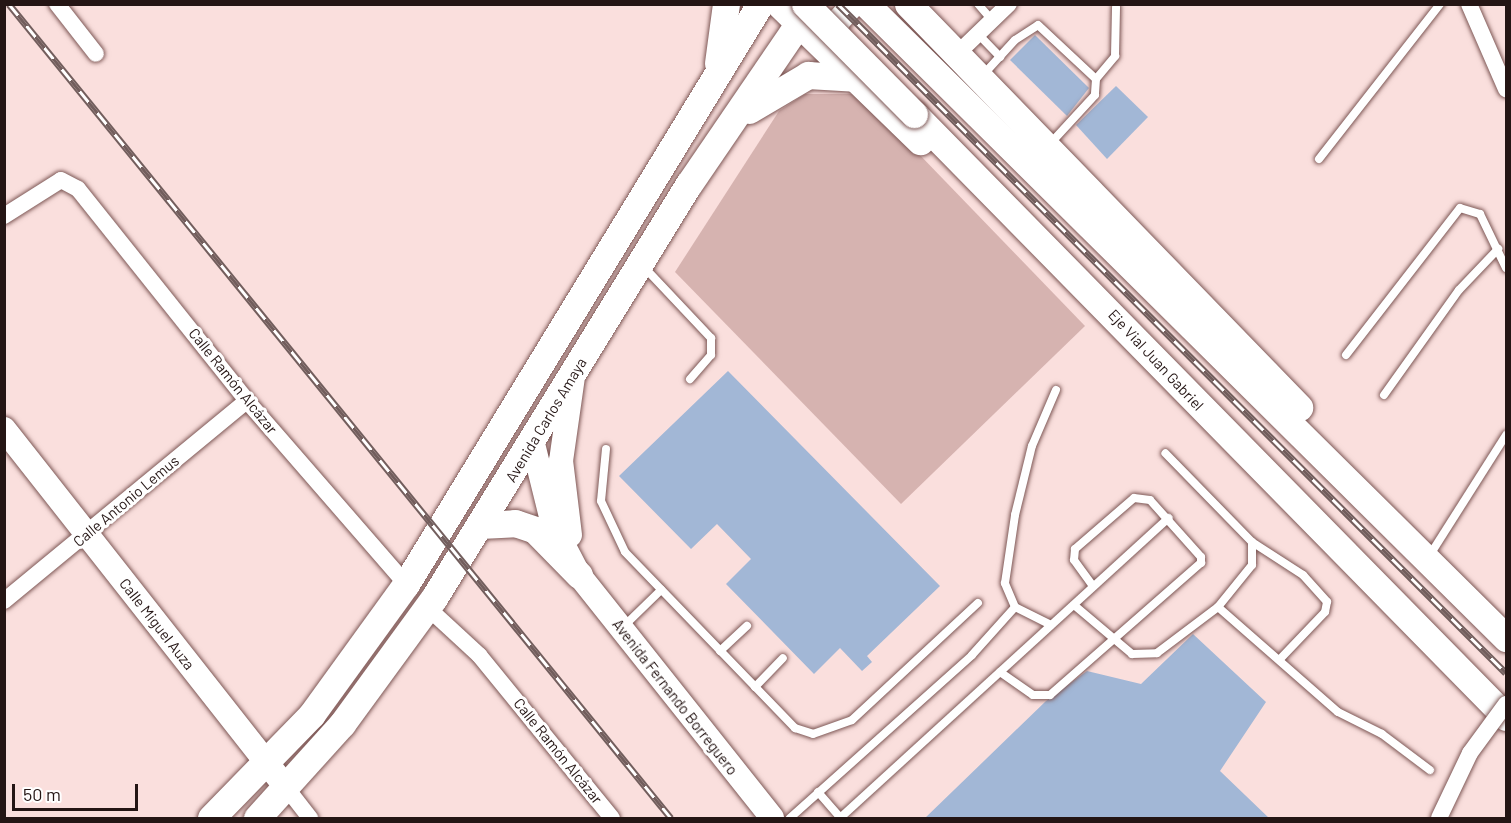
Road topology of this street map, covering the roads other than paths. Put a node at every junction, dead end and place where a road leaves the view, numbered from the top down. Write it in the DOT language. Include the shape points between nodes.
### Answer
graph roads {
  1 [pos="57,4"];
  2 [pos="726,4"];
  3 [pos="760,4"];
  4 [pos="779,4"];
  5 [pos="854,4"];
  6 [pos="866,4"];
  7 [pos="908,4"];
  8 [pos="978,4"];
  9 [pos="1009,4"];
  10 [pos="1440,4"];
  11 [pos="1469,4"];
  12 [pos="1114,5"];
  13 [pos="805,11"];
  14 [pos="992,20"];
  15 [pos="978,34"];
  16 [pos="826,48"];
  17 [pos="96,54"];
  18 [pos="957,54"];
  19 [pos="1000,57"];
  20 [pos="858,78"];
  21 [pos="981,78"];
  22 [pos="1096,79"];
  23 [pos="1506,89"];
  24 [pos="710,92"];
  25 [pos="733,125"];
  26 [pos="1047,147"];
  27 [pos="1319,159"];
  28 [pos="659,166"];
  29 [pos="689,184"];
  30 [pos="4,216"];
  31 [pos="1498,249"];
  32 [pos="639,262"];
  33 [pos="1506,268"];
  34 [pos="584,288"];
  35 [pos="613,304"];
  36 [pos="562,326"];
  37 [pos="1346,355"];
  38 [pos="574,374"];
  39 [pos="690,380"];
  40 [pos="1056,390"];
  41 [pos="1384,395"];
  42 [pos="247,401"];
  43 [pos="4,429"];
  44 [pos="1506,435"];
  45 [pos="533,444"];
  46 [pos="606,449"];
  47 [pos="1165,453"];
  48 [pos="1294,498"];
  49 [pos="1378,510"];
  50 [pos="1168,518"];
  51 [pos="480,525"];
  52 [pos="86,535"];
  53 [pos="1252,542"];
  54 [pos="1428,558"];
  55 [pos="579,575"];
  56 [pos="406,584"];
  57 [pos="1093,586"];
  58 [pos="661,590"];
  59 [pos="4,601"];
  60 [pos="978,603"];
  61 [pos="1074,605"];
  62 [pos="427,607"];
  63 [pos="1014,607"];
  64 [pos="1218,607"];
  65 [pos="1051,625"];
  66 [pos="747,626"];
  67 [pos="621,629"];
  68 [pos="1506,638"];
  69 [pos="1113,640"];
  70 [pos="720,651"];
  71 [pos="783,658"];
  72 [pos="1281,658"];
  73 [pos="1000,672"];
  74 [pos="755,687"];
  75 [pos="1506,704"];
  76 [pos="1506,717"];
  77 [pos="267,763"];
  78 [pos="1430,770"];
  79 [pos="285,786"];
  80 [pos="818,792"];
  81 [pos="840,818"];
  82 [pos="211,819"];
  83 [pos="256,819"];
  84 [pos="310,819"];
  85 [pos="612,819"];
  86 [pos="772,819"];
  87 [pos="790,819"];
  88 [pos="1439,819"];
  1 -- 17 [label="street"];
  2 -- 24 [label="main road"];
  3 -- 24 [label="main road"];
  4 -- 13 [label="main road"];
  5 -- 16 [label="main road" via="839,20"];
  6 -- 49 [label="main road"];
  7 -- 18 [label="main road"];
  8 -- 14 [label="lane"];
  9 -- 14 [label="street"];
  10 -- 27 [label="lane"];
  11 -- 23 [label="street"];
  12 -- 22 [label="lane" via="1115,56"];
  13 -- 16 [label="main road"];
  13 -- 25 [label="main road, Avenida Carlos Amaya"];
  13 -- 48 [label="main road, Eje Vial Juan Gabriel, bridge" via="914,114"];
  14 -- 15 [label="street"];
  15 -- 18 [label="street"];
  15 -- 19 [label="lane"];
  16 -- 20 [label="main road"];
  18 -- 21 [label="main road"];
  19 -- 21 [label="lane"];
  19 -- 22 [label="lane" via="1038,25"];
  20 -- 25 [label="main road" via="829,73 798,79 765,96"];
  20 -- 48 [label="main road" via="1221,444"];
  21 -- 26 [label="main road"];
  22 -- 26 [label="lane" via="1095,95"];
  24 -- 28 [label="main road"];
  25 -- 29 [label="main road, Avenida Carlos Amaya"];
  26 -- 49 [label="main road" via="1326,436"];
  28 -- 29 [label="main road"];
  28 -- 34 [label="main road"];
  29 -- 32 [label="main road, Avenida Carlos Amaya"];
  30 -- 42 [label="street, Calle Ramón Alcázar" via="61,180 78,189"];
  31 -- 33 [label="lane"];
  31 -- 37 [label="lane" via="1480,214 1460,208"];
  31 -- 41 [label="lane" via="1459,290"];
  32 -- 35 [label="main road, Avenida Carlos Amaya"];
  32 -- 39 [label="lane" via="711,338 711,355"];
  34 -- 35 [label="main road"];
  34 -- 36 [label="main road"];
  35 -- 38 [label="main road, Avenida Carlos Amaya"];
  36 -- 45 [label="main road" via="538,396"];
  36 -- 56 [label="main road"];
  38 -- 45 [label="main road, Avenida Carlos Amaya"];
  38 -- 55 [label="main road" via="564,428 562,495"];
  40 -- 63 [label="lane" via="1032,446 1015,515 1005,583"];
  42 -- 52 [label="street, Calle Antonio Lemus"];
  42 -- 56 [label="street, Calle Ramón Alcázar"];
  43 -- 52 [label="main road, Calle Miguel Auza"];
  44 -- 54 [label="lane"];
  45 -- 51 [label="main road, Avenida Carlos Amaya"];
  45 -- 55 [label="main road, Avenida Fernando Borreguero" via="553,525"];
  46 -- 58 [label="lane" via="599,479 610,528"];
  47 -- 53 [label="lane"];
  48 -- 76 [label="main road, Eje Vial Juan Gabriel"];
  49 -- 54 [label="main road"];
  50 -- 57 [label="lane"];
  50 -- 57 [label="lane" via="1150,500 1134,498 1075,549 1074,560"];
  50 -- 69 [label="lane" via="1199,552 1201,564"];
  51 -- 55 [label="main road" via="515,523 536,530"];
  51 -- 62 [label="main road, Avenida Carlos Amaya"];
  52 -- 59 [label="street, Calle Antonio Lemus"];
  52 -- 77 [label="main road, Calle Miguel Auza"];
  53 -- 64 [label="lane" via="1252,565"];
  53 -- 72 [label="lane" via="1303,575 1327,602 1325,612"];
  54 -- 68 [label="main road"];
  55 -- 67 [label="main road, Avenida Fernando Borreguero"];
  56 -- 77 [label="main road" via="312,714"];
  57 -- 61 [label="lane"];
  58 -- 67 [label="lane"];
  58 -- 70 [label="lane"];
  60 -- 74 [label="lane" via="852,720 833,730 813,734 795,728"];
  61 -- 65 [label="lane"];
  61 -- 69 [label="lane"];
  62 -- 79 [label="main road, Avenida Carlos Amaya" via="342,724"];
  62 -- 85 [label="street, Calle Ramón Alcázar" via="486,663"];
  63 -- 65 [label="lane"];
  63 -- 80 [label="lane" via="972,654"];
  64 -- 69 [label="lane" via="1157,653 1132,654"];
  64 -- 72 [label="lane"];
  65 -- 73 [label="lane"];
  66 -- 70 [label="lane"];
  67 -- 86 [label="main road, Avenida Fernando Borreguero"];
  69 -- 73 [label="lane" via="1050,695 1033,695"];
  70 -- 74 [label="lane"];
  71 -- 74 [label="lane"];
  72 -- 78 [label="lane" via="1338,712 1382,734"];
  73 -- 81 [label="lane"];
  75 -- 88 [label="street, bridge" via="1470,753"];
  77 -- 79 [label="main road, Calle Miguel Auza"];
  77 -- 82 [label="main road"];
  79 -- 83 [label="main road, Avenida Carlos Amaya"];
  79 -- 84 [label="street, Calle Miguel Auza"];
  80 -- 81 [label="lane"];
  80 -- 87 [label="lane"];
}
